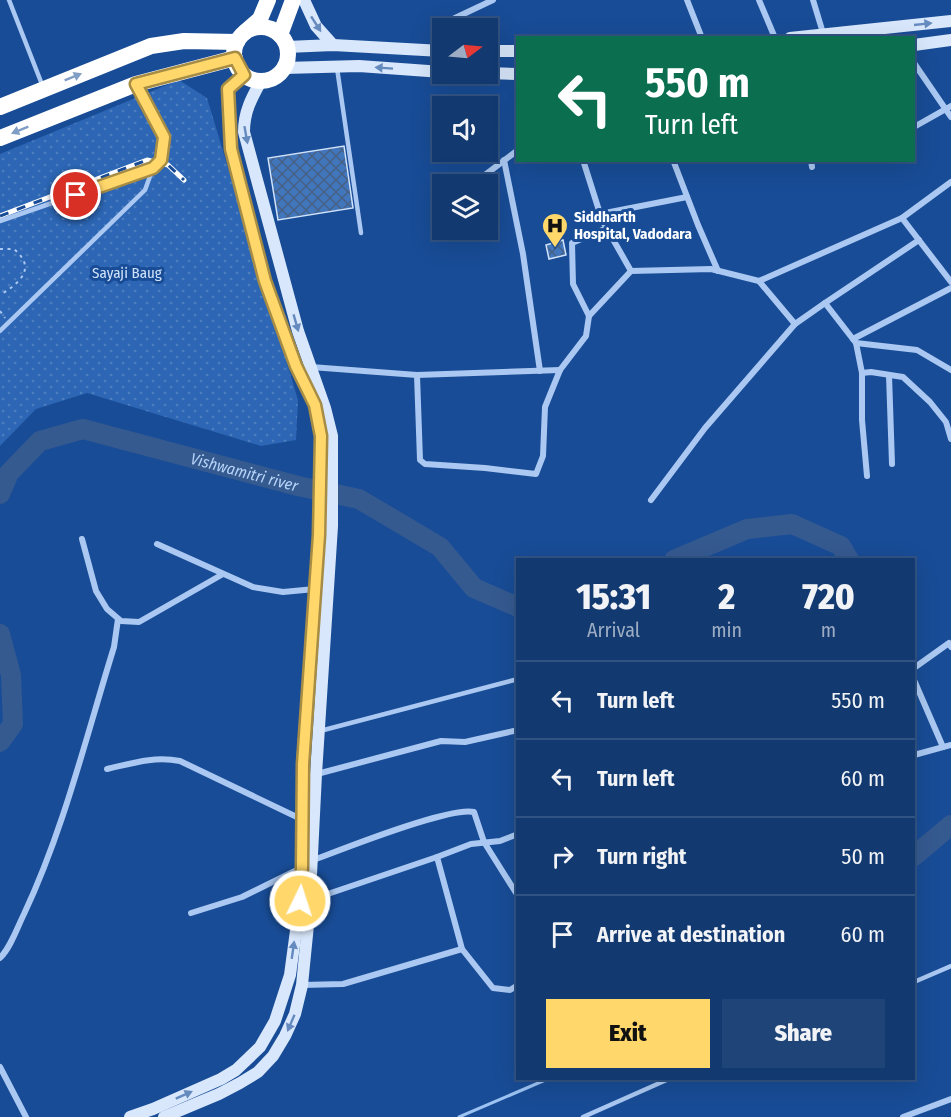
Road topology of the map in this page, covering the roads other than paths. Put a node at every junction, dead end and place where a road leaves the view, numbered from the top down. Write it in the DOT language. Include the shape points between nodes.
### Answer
graph roads {
  1 [pos="9,0"];
  2 [pos="268,0"];
  3 [pos="293,0"];
  4 [pos="304,0"];
  5 [pos="493,0"];
  6 [pos="687,0"];
  7 [pos="759,0"];
  8 [pos="813,0"];
  9 [pos="455,18"];
  10 [pos="951,21"];
  11 [pos="898,32"];
  12 [pos="822,33"];
  13 [pos="701,36"];
  14 [pos="774,36"];
  15 [pos="803,36"];
  16 [pos="951,40"];
  17 [pos="283,41"];
  18 [pos="238,45"];
  19 [pos="333,45"];
  20 [pos="915,45"];
  21 [pos="432,50"];
  22 [pos="498,51"];
  23 [pos="516,51"];
  24 [pos="915,64"];
  25 [pos="284,68"];
  26 [pos="337,68"];
  27 [pos="432,70"];
  28 [pos="498,73"];
  29 [pos="516,74"];
  30 [pos="244,75"];
  31 [pos="261,81"];
  32 [pos="136,84"];
  33 [pos="44,89"];
  34 [pos="0,107"];
  35 [pos="949,107"];
  36 [pos="951,117"];
  37 [pos="915,126"];
  38 [pos="0,138"];
  39 [pos="516,151"];
  40 [pos="504,160"];
  41 [pos="584,162"];
  42 [pos="674,162"];
  43 [pos="153,168"];
  44 [pos="486,174"];
  45 [pos="951,182"];
  46 [pos="687,197"];
  47 [pos="600,214"];
  48 [pos="902,218"];
  49 [pos="0,221"];
  50 [pos="607,228"];
  51 [pos="362,233"];
  52 [pos="919,240"];
  53 [pos="631,271"];
  54 [pos="718,271"];
  55 [pos="759,280"];
  56 [pos="951,282"];
  57 [pos="951,288"];
  58 [pos="825,303"];
  59 [pos="589,315"];
  60 [pos="795,324"];
  61 [pos="0,331"];
  62 [pos="854,341"];
  63 [pos="310,367"];
  64 [pos="560,370"];
  65 [pos="951,370"];
  66 [pos="540,371"];
  67 [pos="862,373"];
  68 [pos="417,375"];
  69 [pos="889,375"];
  70 [pos="326,436"];
  71 [pos="951,439"];
  72 [pos="892,464"];
  73 [pos="867,476"];
  74 [pos="651,500"];
  75 [pos="82,539"];
  76 [pos="157,544"];
  77 [pos="223,574"];
  78 [pos="315,589"];
  79 [pos="118,619"];
  80 [pos="951,647"];
  81 [pos="915,667"];
  82 [pos="516,680"];
  83 [pos="915,682"];
  84 [pos="516,730"];
  85 [pos="318,731"];
  86 [pos="951,745"];
  87 [pos="943,747"];
  88 [pos="915,755"];
  89 [pos="107,770"];
  90 [pos="316,774"];
  91 [pos="301,819"];
  92 [pos="516,835"];
  93 [pos="483,842"];
  94 [pos="437,857"];
  95 [pos="307,864"];
  96 [pos="516,893"];
  97 [pos="310,900"];
  98 [pos="191,914"];
  99 [pos="462,949"];
  100 [pos="0,958"];
  101 [pos="951,966"];
  102 [pos="915,982"];
  103 [pos="302,985"];
  104 [pos="516,986"];
  105 [pos="0,1067"];
  106 [pos="666,1080"];
  107 [pos="951,1099"];
  108 [pos="26,1117"];
  109 [pos="130,1117"];
  110 [pos="164,1117"];
  111 [pos="583,1117"];
  112 [pos="903,1117"];
  1 -- 33 [label="lane"];
  2 -- 18 [label="highway" via="260,19"];
  3 -- 17 [label="highway"];
  4 -- 19 [label="street, one-way" via="316,26"];
  5 -- 9 [label="street"];
  6 -- 13 [label="street"];
  7 -- 14 [label="street"];
  8 -- 12 [label="street"];
  11 -- 10 [label="street, one-way"];
  11 -- 12 [label="street"];
  12 -- 15 [label="street"];
  16 -- 20 [label="street"];
  17 -- 18 [label="highway" via="273,30 257,28"];
  17 -- 19 [label="street"];
  17 -- 25 [label="highway" via="287,60"];
  18 -- 30 [label="highway"];
  18 -- 32 [label="highway"];
  33 -- 18 [label="highway, one-way" via="151,46 184,41"];
  19 -- 21 [label="street"];
  22 -- 23 [label="street"];
  24 -- 35 [label="street"];
  25 -- 26 [label="street"];
  25 -- 31 [label="highway" via="270,80"];
  27 -- 26 [label="street, one-way"];
  26 -- 51 [label="lane"];
  28 -- 29 [label="street"];
  30 -- 31 [label="highway"];
  30 -- 70 [label="street" via="228,89 231,149 265,281"];
  31 -- 63 [label="street, one-way" via="244,116 244,132"];
  32 -- 38 [label="highway, one-way"];
  32 -- 43 [label="lane" via="164,137 161,160"];
  33 -- 34 [label="highway"];
  35 -- 36 [label="street"];
  35 -- 37 [label="street"];
  39 -- 40 [label="street"];
  40 -- 44 [label="street"];
  40 -- 66 [label="street"];
  41 -- 47 [label="street"];
  42 -- 46 [label="street"];
  43 -- 49 [label="lane"];
  43 -- 61 [label="lane" via="145,190"];
  45 -- 48 [label="street"];
  46 -- 47 [label="street"];
  46 -- 54 [label="street"];
  47 -- 50 [label="street"];
  48 -- 52 [label="street"];
  48 -- 55 [label="street"];
  50 -- 53 [label="street"];
  50 -- 59 [label="street" via="572,243 573,284"];
  52 -- 56 [label="street"];
  52 -- 58 [label="street"];
  53 -- 54 [label="street"];
  53 -- 59 [label="street"];
  54 -- 55 [label="street"];
  55 -- 60 [label="street"];
  57 -- 62 [label="street"];
  58 -- 60 [label="street"];
  58 -- 62 [label="street"];
  59 -- 64 [label="street" via="586,336"];
  60 -- 74 [label="street" via="705,428"];
  62 -- 65 [label="street" via="917,350"];
  62 -- 67 [label="street"];
  63 -- 68 [label="street"];
  63 -- 70 [label="street" via="325,408"];
  64 -- 66 [label="street"];
  64 -- 68 [label="street" via="545,407 543,456 532,475 425,464 420,460"];
  66 -- 68 [label="street"];
  67 -- 69 [label="street"];
  67 -- 73 [label="street"];
  69 -- 71 [label="street" via="903,377 930,402 946,422"];
  69 -- 72 [label="street"];
  70 -- 78 [label="street"];
  70 -- 85 [label="street" via="332,526"];
  75 -- 79 [label="street" via="96,591"];
  76 -- 77 [label="street"];
  77 -- 78 [label="street" via="270,591"];
  77 -- 79 [label="street" via="139,622"];
  78 -- 91 [label="street"];
  79 -- 100 [label="street" via="114,647 51,852"];
  80 -- 81 [label="street" via="949,643"];
  82 -- 85 [label="lane"];
  83 -- 87 [label="street"];
  84 -- 90 [label="street" via="465,742 441,741"];
  85 -- 90 [label="street"];
  86 -- 87 [label="street"];
  87 -- 88 [label="street"];
  89 -- 91 [label="street" via="147,759 180,761"];
  90 -- 95 [label="street"];
  91 -- 95 [label="street"];
  92 -- 93 [label="street"];
  93 -- 94 [label="street"];
  93 -- 95 [label="street" via="474,812 468,811 441,816"];
  93 -- 96 [label="street"];
  94 -- 97 [label="street"];
  94 -- 99 [label="street"];
  95 -- 97 [label="street"];
  95 -- 98 [label="street" via="242,897"];
  109 -- 95 [label="street, one-way" via="221,1079 261,1047 275,1021 290,975"];
  97 -- 103 [label="street"];
  99 -- 103 [label="street" via="343,984"];
  99 -- 104 [label="street" via="493,988 510,990"];
  101 -- 102 [label="lane"];
  103 -- 110 [label="street, one-way" via="285,1036 258,1072 219,1094"];
  105 -- 108 [label="street"];
  106 -- 111 [label="lane"];
  107 -- 112 [label="street"];
}
